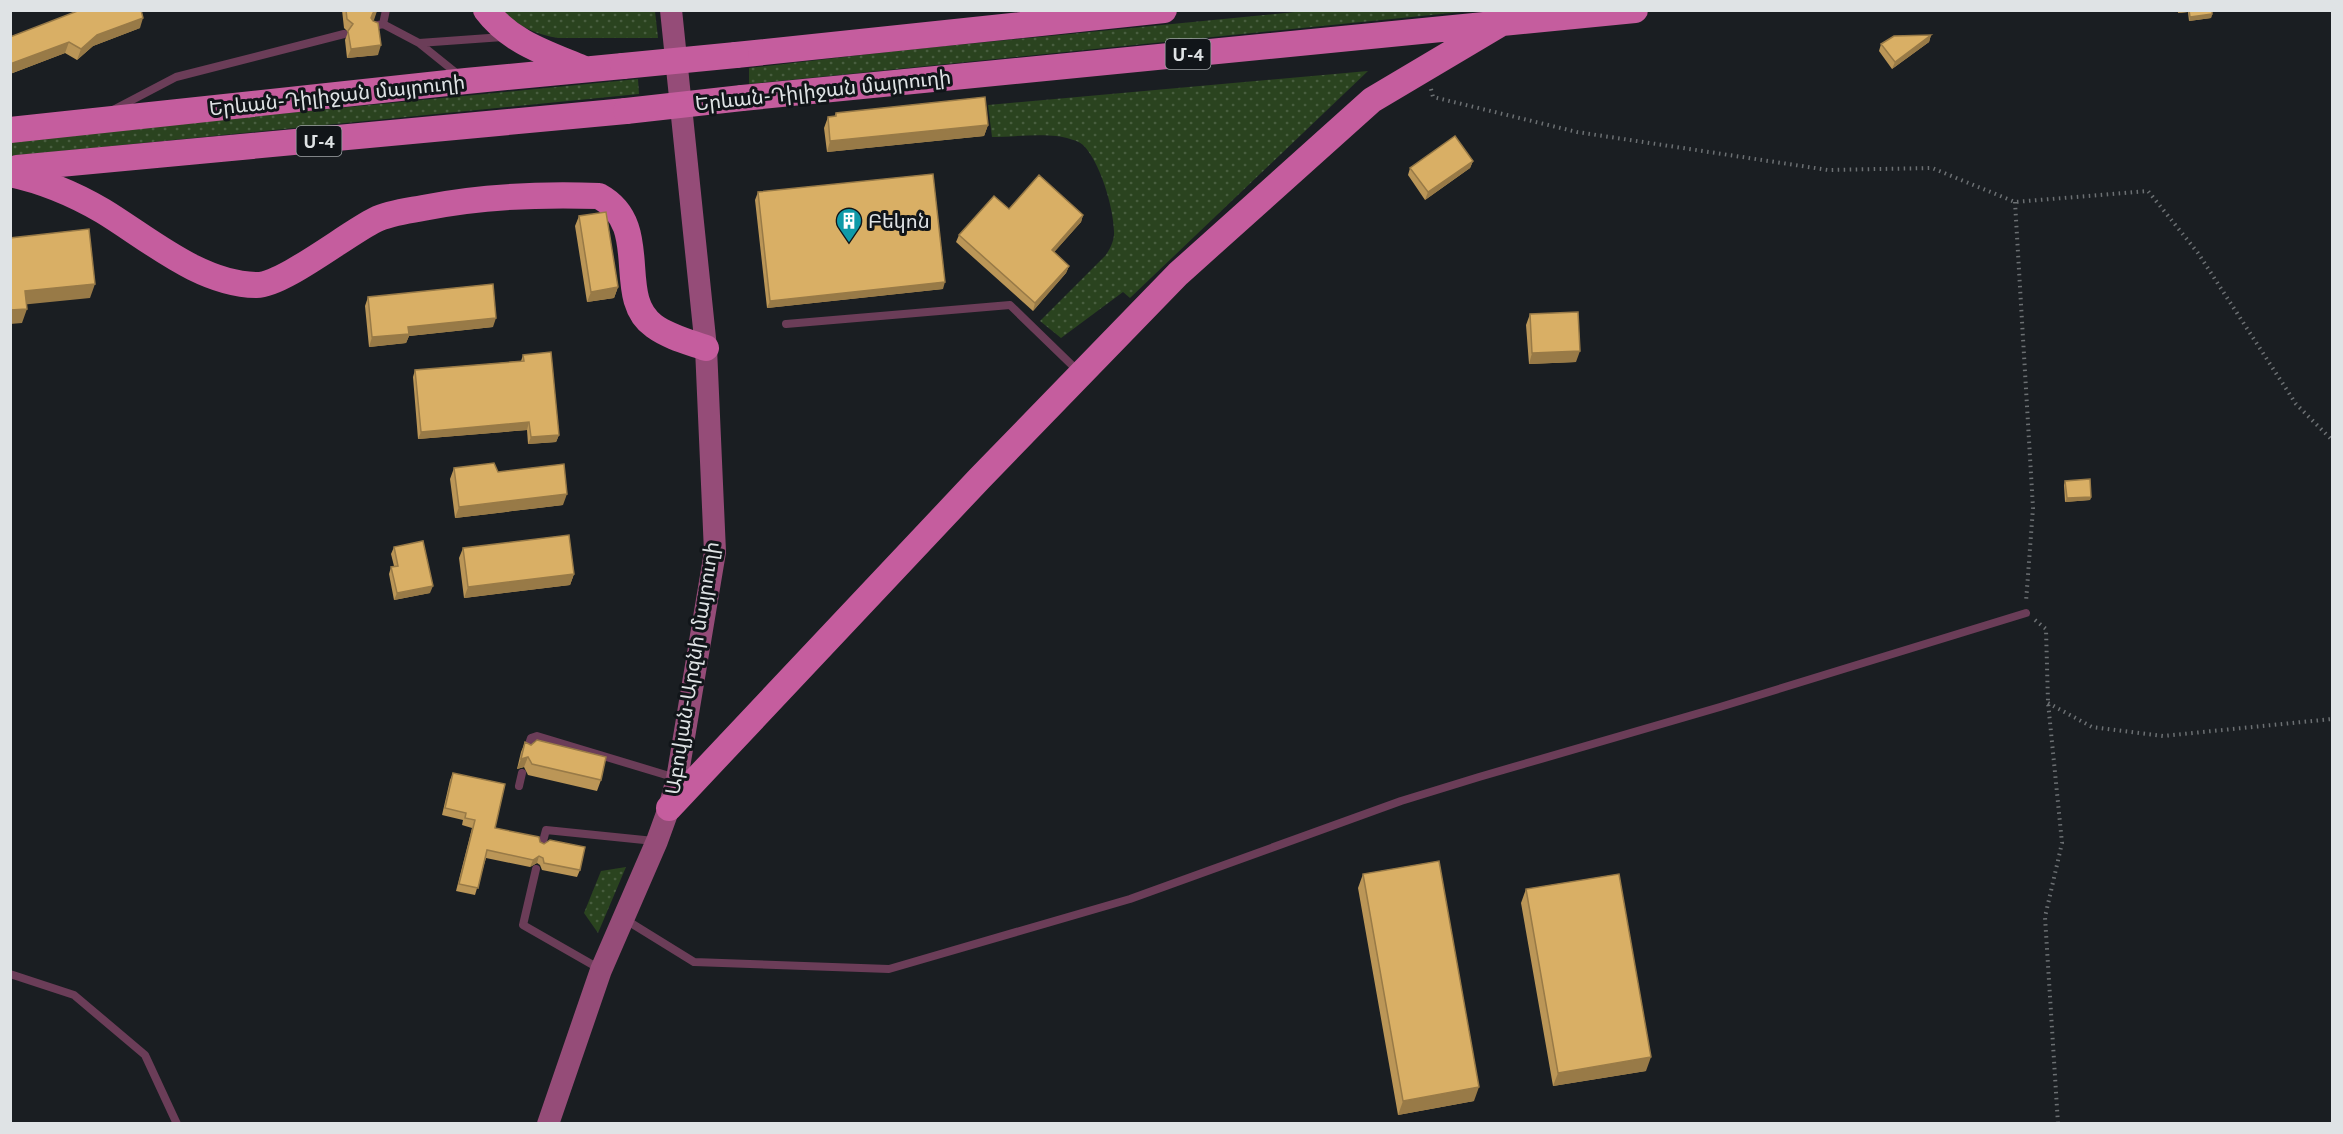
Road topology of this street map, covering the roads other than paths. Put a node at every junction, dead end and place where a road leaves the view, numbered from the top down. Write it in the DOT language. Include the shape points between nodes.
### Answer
graph roads {
  1 [pos="386,10"];
  2 [pos="486,10"];
  3 [pos="671,10"];
  4 [pos="1164,10"];
  5 [pos="1635,10"];
  6 [pos="383,24"];
  7 [pos="1500,24"];
  8 [pos="374,26"];
  9 [pos="344,34"];
  10 [pos="511,36"];
  11 [pos="419,43"];
  12 [pos="585,69"];
  13 [pos="466,81"];
  14 [pos="89,122"];
  15 [pos="10,130"];
  16 [pos="10,169"];
  17 [pos="10,174"];
  18 [pos="786,324"];
  19 [pos="706,348"];
  20 [pos="1081,374"];
  21 [pos="2026,613"];
  22 [pos="527,750"];
  23 [pos="522,773"];
  24 [pos="677,779"];
  25 [pos="519,786"];
  26 [pos="669,808"];
  27 [pos="657,841"];
  28 [pos="542,845"];
  29 [pos="536,868"];
  30 [pos="624,919"];
  31 [pos="601,970"];
  32 [pos="10,974"];
  33 [pos="177,1124"];
  34 [pos="548,1124"];
  1 -- 6 [label="lane"];
  2 -- 10 [label="highway"];
  3 -- 19 [label="main road, Աբովյան-Արզնի մայրուղի"];
  4 -- 12 [label="highway, Երևան-Դիլիջան մայրուղի / Մ-4, bridge"];
  5 -- 7 [label="highway, Երևան-Դիլիջան մայրուղի / Մ-4"];
  6 -- 8 [label="lane"];
  6 -- 11 [label="lane"];
  7 -- 16 [label="highway, Երևան-Դիլիջան մայրուղի / Մ-4, bridge"];
  7 -- 20 [label="highway" via="1372,100 1178,274"];
  9 -- 14 [label="lane" via="176,77"];
  10 -- 11 [label="lane"];
  10 -- 12 [label="highway"];
  11 -- 13 [label="lane"];
  12 -- 13 [label="highway, Երևան-Դիլիջան մայրուղի / Մ-4"];
  13 -- 14 [label="highway, Երևան-Դիլիջան մայրուղի / Մ-4"];
  14 -- 15 [label="highway, Երևան-Դիլիջան մայրուղի / Մ-4"];
  17 -- 19 [label="highway" via="40,180 101,210 163,252 223,281 258,286 287,274 376,220 405,211 504,196 599,196 622,215 638,308 653,326"];
  18 -- 20 [label="lane" via="1010,305"];
  19 -- 24 [label="main road, Աբովյան-Արզնի մայրուղի" via="715,552"];
  20 -- 26 [label="highway"];
  21 -- 30 [label="lane" via="1468,780 1130,898 889,969 694,962"];
  22 -- 24 [label="lane" via="531,738 537,736"];
  23 -- 25 [label="lane"];
  24 -- 26 [label="main road, Աբովյան-Արզնի մայրուղի"];
  26 -- 27 [label="main road, Աբովյան-Արզնի մայրուղի"];
  27 -- 28 [label="lane" via="546,830"];
  27 -- 30 [label="main road, Աբովյան-Արզնի մայրուղի"];
  29 -- 31 [label="lane" via="523,925"];
  30 -- 31 [label="main road, Աբովյան-Արզնի մայրուղի"];
  31 -- 34 [label="main road, Աբովյան-Արզնի մայրուղի"];
  32 -- 33 [label="lane" via="74,995 145,1055"];
}
